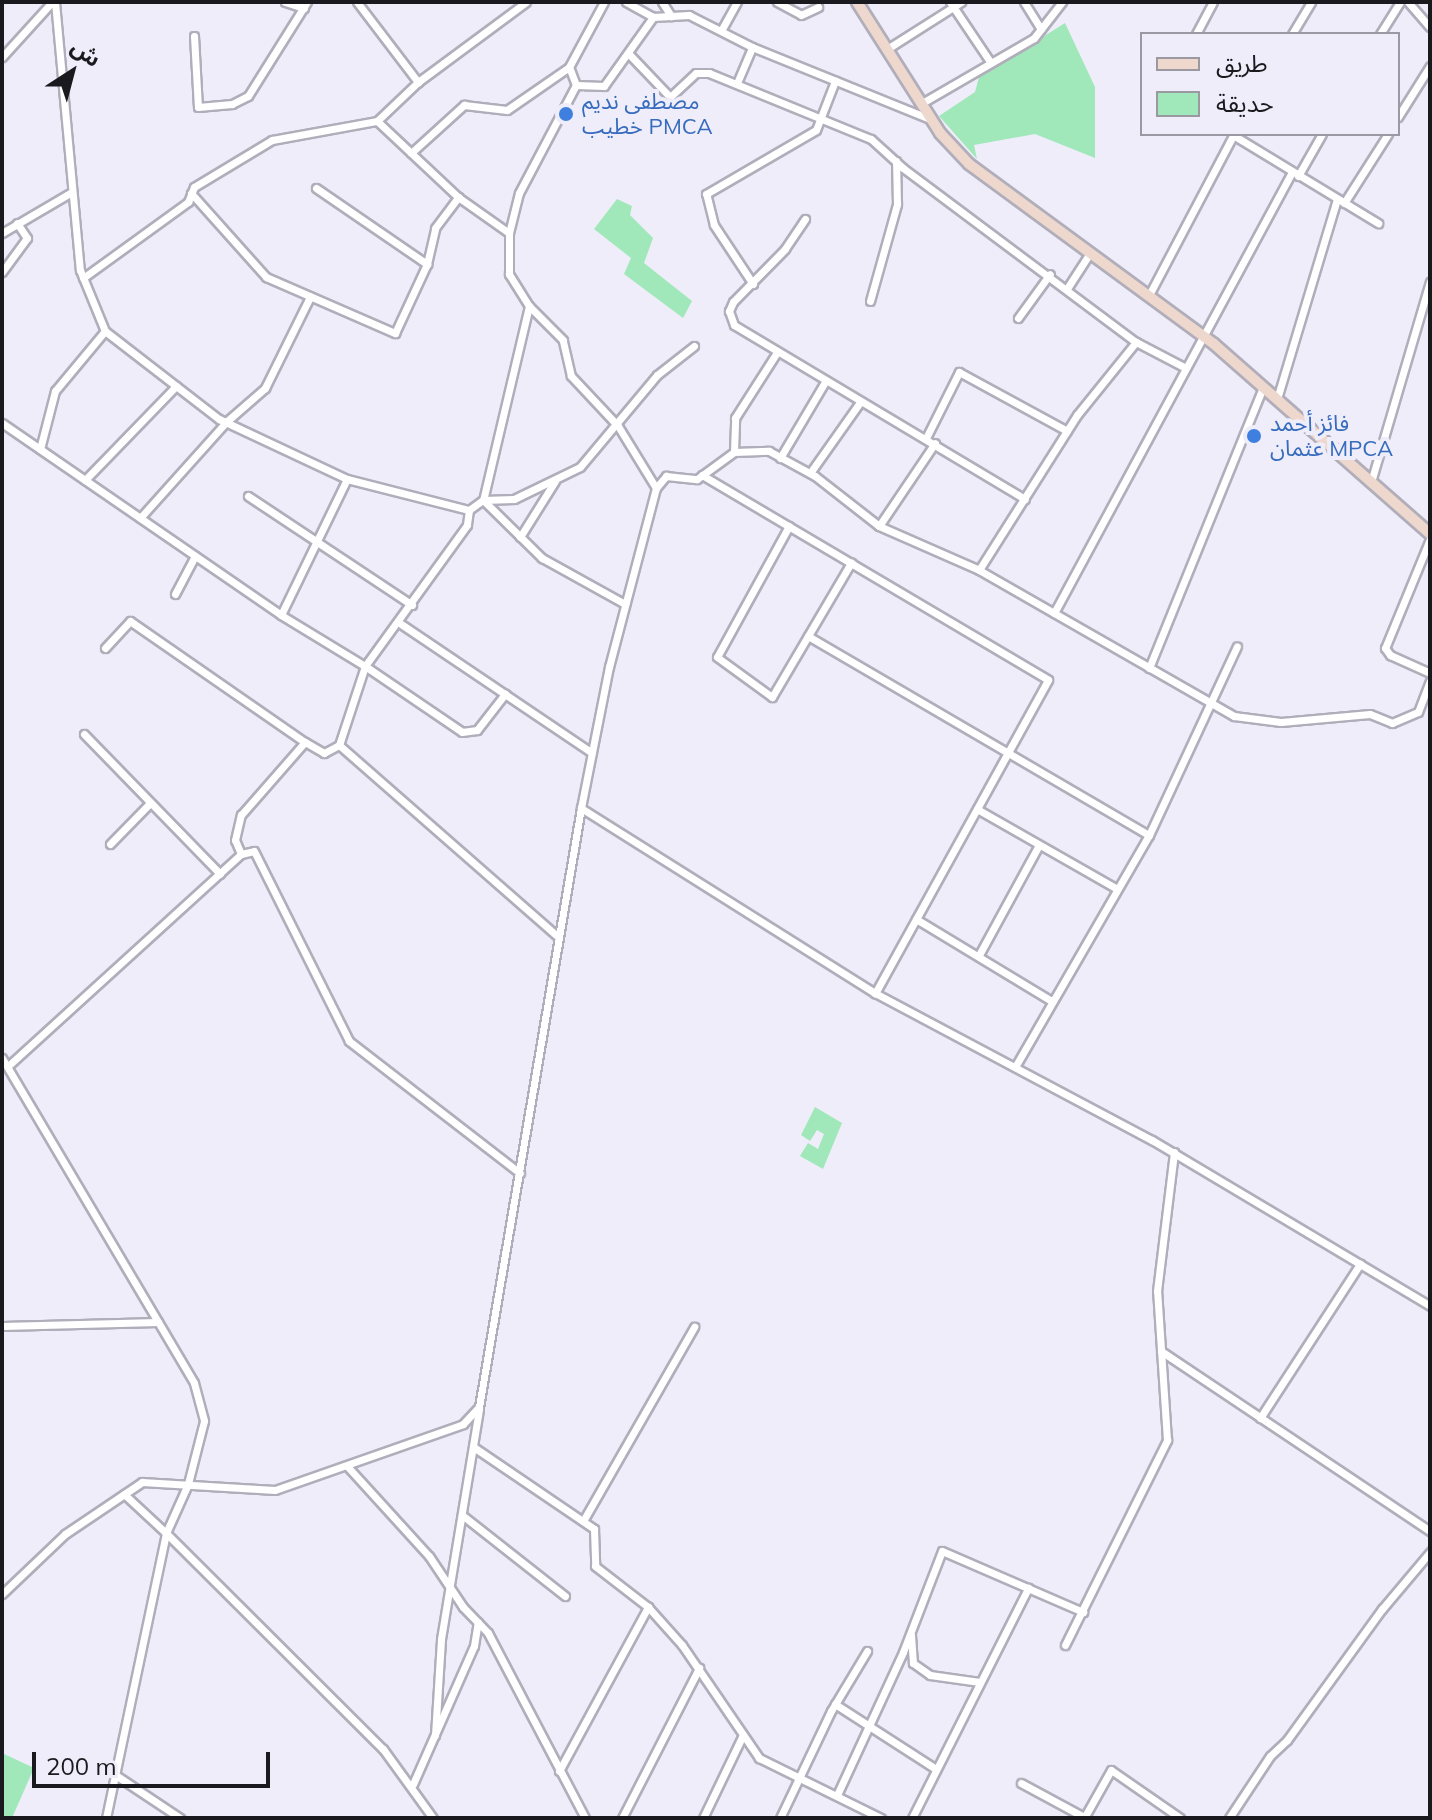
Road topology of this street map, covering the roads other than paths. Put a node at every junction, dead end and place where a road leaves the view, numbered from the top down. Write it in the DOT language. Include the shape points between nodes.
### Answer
graph roads {
  1 [pos="53,2"];
  2 [pos="285,2"];
  3 [pos="357,2"];
  4 [pos="526,2"];
  5 [pos="604,2"];
  6 [pos="626,2"];
  7 [pos="662,2"];
  8 [pos="737,2"];
  9 [pos="777,2"];
  10 [pos="857,2"];
  11 [pos="1024,2"];
  12 [pos="1062,2"];
  13 [pos="1213,2"];
  14 [pos="1311,2"];
  15 [pos="1400,2"];
  16 [pos="1408,2"];
  17 [pos="955,4"];
  18 [pos="305,5"];
  19 [pos="818,7"];
  20 [pos="671,16"];
  21 [pos="653,17"];
  22 [pos="1430,27"];
  23 [pos="722,29"];
  24 [pos="1041,29"];
  25 [pos="1197,32"];
  26 [pos="1293,32"];
  27 [pos="1381,32"];
  28 [pos="194,36"];
  29 [pos="752,47"];
  30 [pos="887,49"];
  31 [pos="628,53"];
  32 [pos="2,57"];
  33 [pos="991,63"];
  34 [pos="1430,66"];
  35 [pos="569,67"];
  36 [pos="835,81"];
  37 [pos="418,82"];
  38 [pos="737,83"];
  39 [pos="576,85"];
  40 [pos="922,103"];
  41 [pos="821,114"];
  42 [pos="1400,114"];
  43 [pos="932,120"];
  44 [pos="377,121"];
  45 [pos="1232,136"];
  46 [pos="1235,136"];
  47 [pos="1321,136"];
  48 [pos="1387,136"];
  49 [pos="411,153"];
  50 [pos="896,161"];
  51 [pos="1295,174"];
  52 [pos="316,188"];
  53 [pos="70,193"];
  54 [pos="191,193"];
  55 [pos="458,197"];
  56 [pos="1340,201"];
  57 [pos="805,219"];
  58 [pos="17,223"];
  59 [pos="1378,223"];
  60 [pos="2,233"];
  61 [pos="509,233"];
  62 [pos="1090,253"];
  63 [pos="427,264"];
  64 [pos="2,272"];
  65 [pos="1050,274"];
  66 [pos="83,278"];
  67 [pos="1430,281"];
  68 [pos="753,284"];
  69 [pos="1068,287"];
  70 [pos="1149,295"];
  71 [pos="310,297"];
  72 [pos="870,301"];
  73 [pos="529,306"];
  74 [pos="1018,318"];
  75 [pos="105,331"];
  76 [pos="1203,335"];
  77 [pos="1136,342"];
  78 [pos="694,346"];
  79 [pos="776,354"];
  80 [pos="1184,367"];
  81 [pos="825,382"];
  82 [pos="176,386"];
  83 [pos="1263,387"];
  84 [pos="1277,399"];
  85 [pos="860,402"];
  86 [pos="226,422"];
  87 [pos="2,423"];
  88 [pos="618,426"];
  89 [pos="1067,431"];
  90 [pos="926,438"];
  91 [pos="935,443"];
  92 [pos="40,449"];
  93 [pos="734,452"];
  94 [pos="780,458"];
  95 [pos="810,473"];
  96 [pos="702,475"];
  97 [pos="347,479"];
  98 [pos="85,480"];
  99 [pos="555,481"];
  100 [pos="1371,482"];
  101 [pos="656,488"];
  102 [pos="248,496"];
  103 [pos="1025,499"];
  104 [pos="483,500"];
  105 [pos="469,510"];
  106 [pos="140,518"];
  107 [pos="789,526"];
  108 [pos="879,526"];
  109 [pos="520,537"];
  110 [pos="1430,537"];
  111 [pos="317,541"];
  112 [pos="195,556"];
  113 [pos="851,563"];
  114 [pos="979,570"];
  115 [pos="175,594"];
  116 [pos="625,604"];
  117 [pos="412,605"];
  118 [pos="1054,613"];
  119 [pos="281,615"];
  120 [pos="401,624"];
  121 [pos="808,636"];
  122 [pos="1237,646"];
  123 [pos="105,648"];
  124 [pos="365,666"];
  125 [pos="1149,668"];
  126 [pos="1430,673"];
  127 [pos="1430,681"];
  128 [pos="505,694"];
  129 [pos="1211,706"];
  130 [pos="84,734"];
  131 [pos="305,742"];
  132 [pos="339,745"];
  133 [pos="592,753"];
  134 [pos="1006,755"];
  135 [pos="150,803"];
  136 [pos="581,808"];
  137 [pos="977,809"];
  138 [pos="1149,835"];
  139 [pos="110,844"];
  140 [pos="1039,845"];
  141 [pos="241,854"];
  142 [pos="220,874"];
  143 [pos="1117,889"];
  144 [pos="916,919"];
  145 [pos="557,936"];
  146 [pos="979,955"];
  147 [pos="875,993"];
  148 [pos="1050,1000"];
  149 [pos="2,1058"];
  150 [pos="8,1066"];
  151 [pos="1015,1067"];
  152 [pos="1174,1152"];
  153 [pos="520,1173"];
  154 [pos="1360,1264"];
  155 [pos="1430,1306"];
  156 [pos="158,1322"];
  157 [pos="2,1326"];
  158 [pos="694,1327"];
  159 [pos="1161,1351"];
  160 [pos="479,1407"];
  161 [pos="1260,1418"];
  162 [pos="475,1448"];
  163 [pos="347,1466"];
  164 [pos="188,1484"];
  165 [pos="124,1494"];
  166 [pos="462,1515"];
  167 [pos="583,1521"];
  168 [pos="1430,1531"];
  169 [pos="166,1533"];
  170 [pos="1430,1552"];
  171 [pos="452,1588"];
  172 [pos="1028,1588"];
  173 [pos="2,1594"];
  174 [pos="565,1596"];
  175 [pos="648,1607"];
  176 [pos="1083,1612"];
  177 [pos="478,1622"];
  178 [pos="911,1633"];
  179 [pos="1065,1645"];
  180 [pos="867,1651"];
  181 [pos="699,1668"];
  182 [pos="980,1682"];
  183 [pos="835,1704"];
  184 [pos="870,1725"];
  185 [pos="435,1735"];
  186 [pos="743,1735"];
  187 [pos="936,1769"];
  188 [pos="559,1771"];
  189 [pos="117,1776"];
  190 [pos="801,1779"];
  191 [pos="1021,1783"];
  192 [pos="413,1784"];
  193 [pos="837,1795"];
  194 [pos="106,1818"];
  195 [pos="180,1818"];
  196 [pos="433,1818"];
  197 [pos="585,1818"];
  198 [pos="622,1818"];
  199 [pos="703,1818"];
  200 [pos="780,1818"];
  201 [pos="881,1818"];
  202 [pos="912,1818"];
  203 [pos="1084,1818"];
  204 [pos="1180,1818"];
  205 [pos="1229,1818"];
  1 -- 32 [label="street"];
  1 -- 53 [label="street"];
  2 -- 18 [label="street"];
  3 -- 37 [label="street"];
  4 -- 37 [label="street"];
  5 -- 35 [label="street"];
  6 -- 21 [label="street"];
  7 -- 20 [label="street"];
  8 -- 23 [label="street"];
  9 -- 19 [label="street" via="801,15"];
  10 -- 30 [label="street"];
  11 -- 24 [label="street"];
  12 -- 24 [label="street"];
  13 -- 25 [label="street"];
  14 -- 26 [label="street"];
  15 -- 27 [label="street"];
  16 -- 22 [label="street"];
  17 -- 30 [label="street"];
  17 -- 33 [label="street"];
  18 -- 28 [label="street" via="248,96 232,104 198,107"];
  20 -- 21 [label="street"];
  20 -- 23 [label="street" via="689,15"];
  21 -- 31 [label="street"];
  23 -- 29 [label="street"];
  24 -- 33 [label="street"];
  29 -- 36 [label="street"];
  29 -- 38 [label="street"];
  30 -- 40 [label="street"];
  31 -- 38 [label="street" via="670,97 696,73"];
  31 -- 39 [label="street" via="604,86"];
  33 -- 40 [label="street"];
  34 -- 42 [label="street"];
  35 -- 39 [label="street"];
  35 -- 49 [label="street" via="507,110 464,105"];
  36 -- 41 [label="street"];
  36 -- 43 [label="street"];
  37 -- 44 [label="street"];
  38 -- 41 [label="street"];
  39 -- 61 [label="street" via="519,193"];
  40 -- 43 [label="street"];
  41 -- 50 [label="street" via="871,139"];
  41 -- 68 [label="street" via="816,130 805,139 760,159 706,194 714,225"];
  43 -- 62 [label="street" via="969,164"];
  44 -- 49 [label="street"];
  44 -- 54 [label="street" via="272,140"];
  45 -- 70 [label="street"];
  46 -- 51 [label="street"];
  47 -- 51 [label="street"];
  48 -- 56 [label="street"];
  49 -- 55 [label="street"];
  50 -- 65 [label="street"];
  50 -- 72 [label="street" via="897,204"];
  51 -- 56 [label="street"];
  51 -- 76 [label="street"];
  52 -- 63 [label="street"];
  53 -- 58 [label="street"];
  53 -- 66 [label="street"];
  54 -- 66 [label="street" via="188,202"];
  54 -- 71 [label="street" via="266,277"];
  55 -- 61 [label="street"];
  55 -- 63 [label="street" via="435,228"];
  56 -- 59 [label="street"];
  56 -- 84 [label="street"];
  57 -- 68 [label="street"];
  58 -- 60 [label="street"];
  58 -- 64 [label="street" via="27,238"];
  61 -- 73 [label="street" via="509,274"];
  62 -- 69 [label="street"];
  62 -- 70 [label="street"];
  63 -- 71 [label="street" via="395,333"];
  65 -- 69 [label="street"];
  65 -- 74 [label="street"];
  66 -- 75 [label="street"];
  67 -- 100 [label="street"];
  68 -- 79 [label="street" via="733,302 729,316"];
  69 -- 77 [label="street"];
  70 -- 76 [label="street"];
  71 -- 86 [label="street" via="265,388"];
  73 -- 88 [label="street" via="563,340 571,376"];
  73 -- 104 [label="street"];
  75 -- 82 [label="street"];
  75 -- 92 [label="street" via="55,391"];
  76 -- 80 [label="street"];
  76 -- 83 [label="street"];
  77 -- 80 [label="street"];
  77 -- 89 [label="street"];
  78 -- 88 [label="street" via="657,375"];
  79 -- 81 [label="street"];
  79 -- 93 [label="street" via="735,418"];
  80 -- 118 [label="street"];
  81 -- 85 [label="street"];
  81 -- 94 [label="street"];
  82 -- 86 [label="street"];
  82 -- 98 [label="street"];
  83 -- 84 [label="street"];
  83 -- 125 [label="street"];
  84 -- 100 [label="street"];
  85 -- 90 [label="street"];
  85 -- 95 [label="street"];
  86 -- 97 [label="street"];
  86 -- 106 [label="street"];
  87 -- 92 [label="street"];
  88 -- 99 [label="street" via="580,467"];
  88 -- 101 [label="street"];
  89 -- 90 [label="street" via="959,372"];
  89 -- 103 [label="street"];
  90 -- 91 [label="street"];
  91 -- 103 [label="street"];
  91 -- 108 [label="street"];
  92 -- 98 [label="street"];
  93 -- 94 [label="street" via="769,451"];
  93 -- 96 [label="street"];
  94 -- 95 [label="street"];
  95 -- 108 [label="street"];
  96 -- 101 [label="street" via="666,476"];
  96 -- 107 [label="street"];
  97 -- 105 [label="street"];
  97 -- 111 [label="street"];
  98 -- 106 [label="street"];
  99 -- 104 [label="street" via="514,499"];
  99 -- 109 [label="street"];
  100 -- 110 [label="street"];
  101 -- 116 [label="street"];
  102 -- 111 [label="street"];
  103 -- 114 [label="street"];
  104 -- 105 [label="street"];
  104 -- 109 [label="street"];
  105 -- 117 [label="street" via="467,525"];
  106 -- 112 [label="street"];
  107 -- 113 [label="street"];
  107 -- 121 [label="street" via="717,657 772,697"];
  108 -- 114 [label="street"];
  109 -- 116 [label="street" via="542,558"];
  110 -- 126 [label="street" via="1385,648"];
  111 -- 117 [label="street"];
  111 -- 119 [label="street"];
  112 -- 115 [label="street"];
  112 -- 119 [label="street"];
  113 -- 121 [label="street"];
  113 -- 134 [label="street" via="1048,680"];
  114 -- 118 [label="street"];
  116 -- 133 [label="street"];
  117 -- 120 [label="street"];
  118 -- 125 [label="street"];
  119 -- 124 [label="street"];
  120 -- 124 [label="street"];
  120 -- 128 [label="street"];
  121 -- 134 [label="street"];
  122 -- 129 [label="street"];
  123 -- 131 [label="street" via="130,621"];
  124 -- 128 [label="street" via="462,732 477,730"];
  124 -- 132 [label="street"];
  125 -- 129 [label="street"];
  127 -- 129 [label="street" via="1418,712 1392,723 1370,714 1257,721"];
  128 -- 133 [label="street"];
  129 -- 138 [label="street"];
  130 -- 135 [label="street"];
  131 -- 132 [label="street" via="324,753"];
  131 -- 141 [label="street" via="241,815 235,840"];
  132 -- 145 [label="street"];
  133 -- 136 [label="street"];
  134 -- 137 [label="street"];
  134 -- 138 [label="street"];
  135 -- 139 [label="street"];
  135 -- 142 [label="street"];
  136 -- 145 [label="street"];
  136 -- 147 [label="street"];
  137 -- 140 [label="street"];
  137 -- 144 [label="street"];
  138 -- 143 [label="street"];
  140 -- 143 [label="street"];
  140 -- 146 [label="street"];
  141 -- 142 [label="street"];
  141 -- 153 [label="street" via="254,851 349,1041"];
  142 -- 150 [label="street"];
  143 -- 148 [label="street"];
  144 -- 146 [label="street"];
  144 -- 147 [label="street"];
  145 -- 153 [label="street"];
  146 -- 148 [label="street"];
  147 -- 151 [label="street"];
  148 -- 151 [label="street"];
  149 -- 150 [label="street"];
  150 -- 156 [label="street"];
  151 -- 152 [label="street"];
  152 -- 154 [label="street"];
  152 -- 159 [label="street" via="1157,1291"];
  153 -- 160 [label="street"];
  154 -- 155 [label="street"];
  154 -- 161 [label="street"];
  156 -- 157 [label="street"];
  156 -- 164 [label="street" via="194,1383 204,1421"];
  158 -- 167 [label="street"];
  159 -- 161 [label="street"];
  159 -- 176 [label="street" via="1167,1440"];
  160 -- 162 [label="street"];
  160 -- 163 [label="street" via="463,1424"];
  161 -- 168 [label="street"];
  162 -- 166 [label="street"];
  162 -- 167 [label="street"];
  163 -- 164 [label="street" via="275,1490"];
  163 -- 171 [label="street"];
  164 -- 165 [label="street" via="142,1482"];
  164 -- 169 [label="street"];
  165 -- 169 [label="street"];
  165 -- 173 [label="street" via="65,1534"];
  166 -- 171 [label="street"];
  166 -- 174 [label="street"];
  167 -- 175 [label="street" via="594,1529 595,1566"];
  169 -- 189 [label="street"];
  169 -- 192 [label="street"];
  170 -- 205 [label="street" via="1270,1756"];
  171 -- 177 [label="street"];
  171 -- 185 [label="street" via="434,1694"];
  172 -- 176 [label="street"];
  172 -- 178 [label="street" via="942,1551"];
  172 -- 182 [label="street"];
  175 -- 181 [label="street"];
  175 -- 188 [label="street"];
  176 -- 179 [label="street"];
  177 -- 185 [label="street" via="474,1646"];
  177 -- 188 [label="street"];
  178 -- 182 [label="street" via="913,1663 930,1675"];
  178 -- 184 [label="street"];
  180 -- 183 [label="street"];
  181 -- 186 [label="street"];
  181 -- 198 [label="street"];
  182 -- 187 [label="street"];
  183 -- 184 [label="street"];
  183 -- 190 [label="street"];
  184 -- 187 [label="street"];
  184 -- 193 [label="street"];
  185 -- 192 [label="street"];
  186 -- 190 [label="street" via="759,1758"];
  186 -- 199 [label="street"];
  187 -- 202 [label="street"];
  188 -- 197 [label="street"];
  189 -- 194 [label="street"];
  189 -- 195 [label="street"];
  190 -- 193 [label="street"];
  190 -- 200 [label="street"];
  191 -- 203 [label="street"];
  192 -- 196 [label="street"];
  193 -- 201 [label="street"];
  203 -- 204 [label="street" via="1111,1770"];
}
